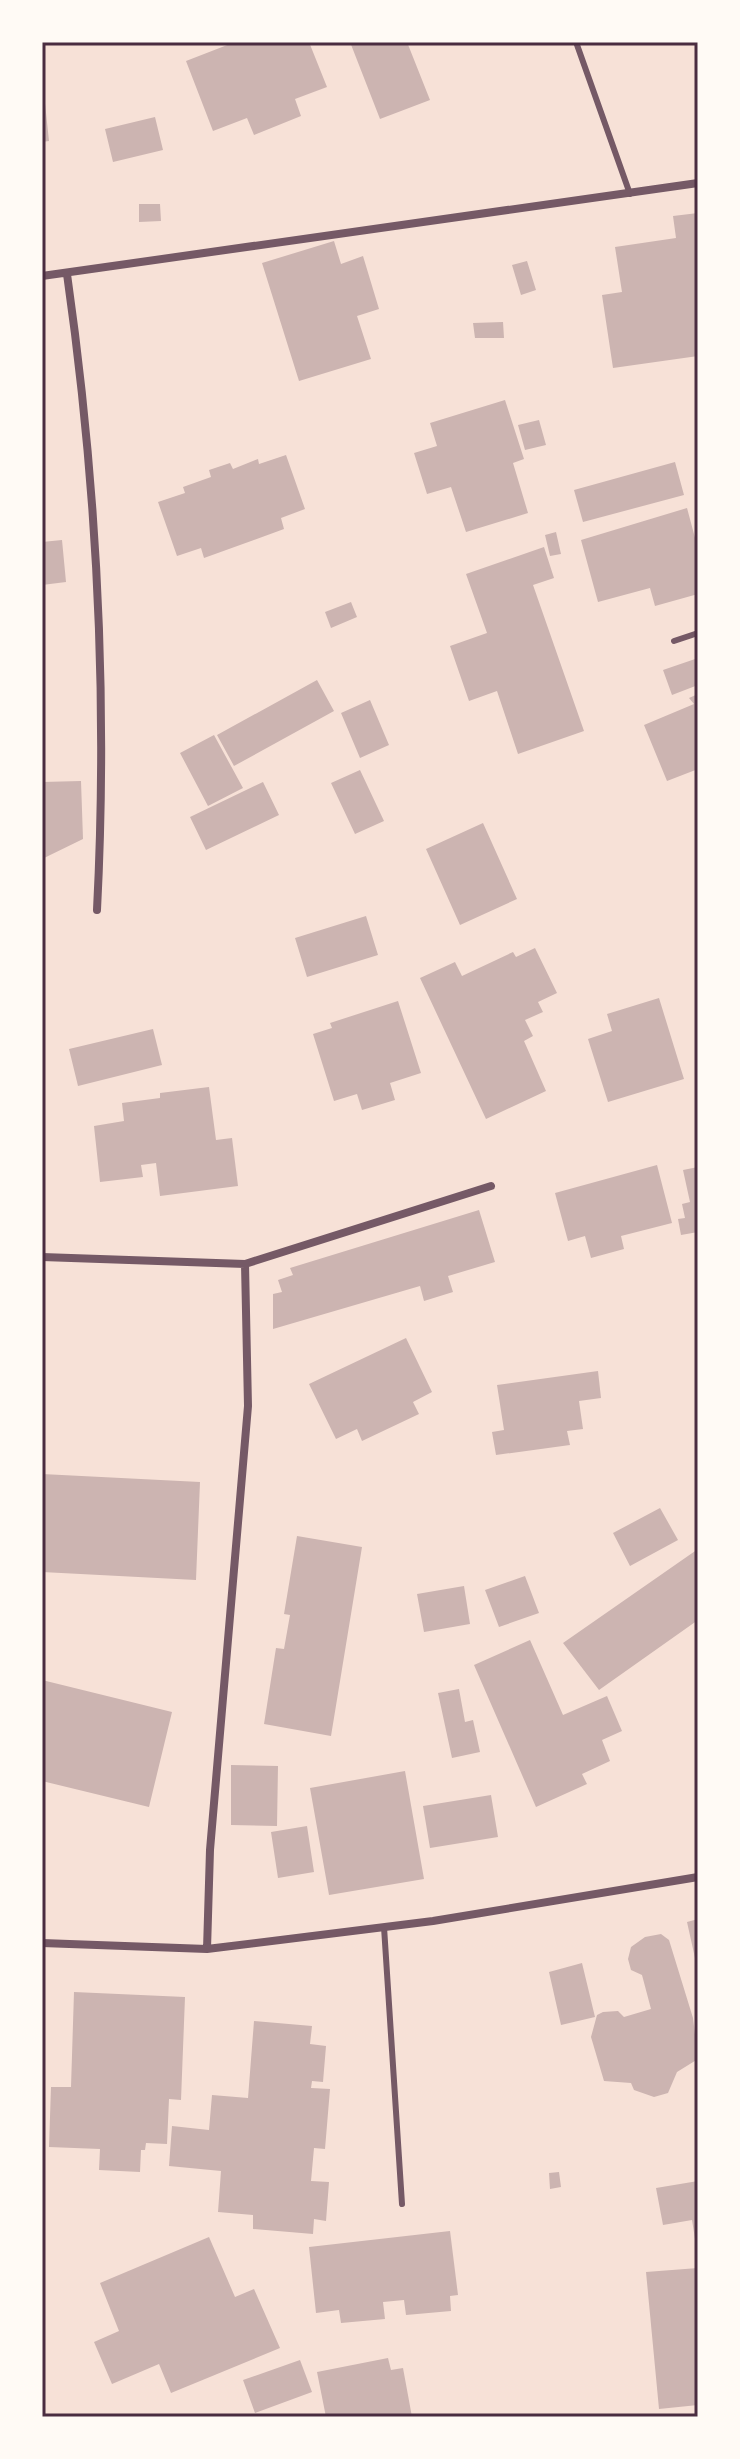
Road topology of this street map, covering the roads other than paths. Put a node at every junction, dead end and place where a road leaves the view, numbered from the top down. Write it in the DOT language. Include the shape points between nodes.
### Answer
graph roads {
  1 [pos="576,42"];
  2 [pos="698,183"];
  3 [pos="630,194"];
  4 [pos="67,274"];
  5 [pos="42,276"];
  6 [pos="698,633"];
  7 [pos="674,641"];
  8 [pos="97,910"];
  9 [pos="491,1186"];
  10 [pos="42,1257"];
  11 [pos="245,1264"];
  12 [pos="698,1877"];
  13 [pos="384,1927"];
  14 [pos="42,1943"];
  15 [pos="207,1949"];
  16 [pos="402,2204"];
  1 -- 3 [label="lane"];
  2 -- 3 [label="street"];
  3 -- 4 [label="street"];
  4 -- 5 [label="street"];
  4 -- 8 [label="street" via="100,608"];
  6 -- 7 [label="lane"];
  9 -- 11 [label="street"];
  10 -- 11 [label="street"];
  11 -- 15 [label="street" via="248,1406 210,1850"];
  12 -- 13 [label="street"];
  13 -- 15 [label="street"];
  13 -- 16 [label="lane"];
  14 -- 15 [label="street"];
}
